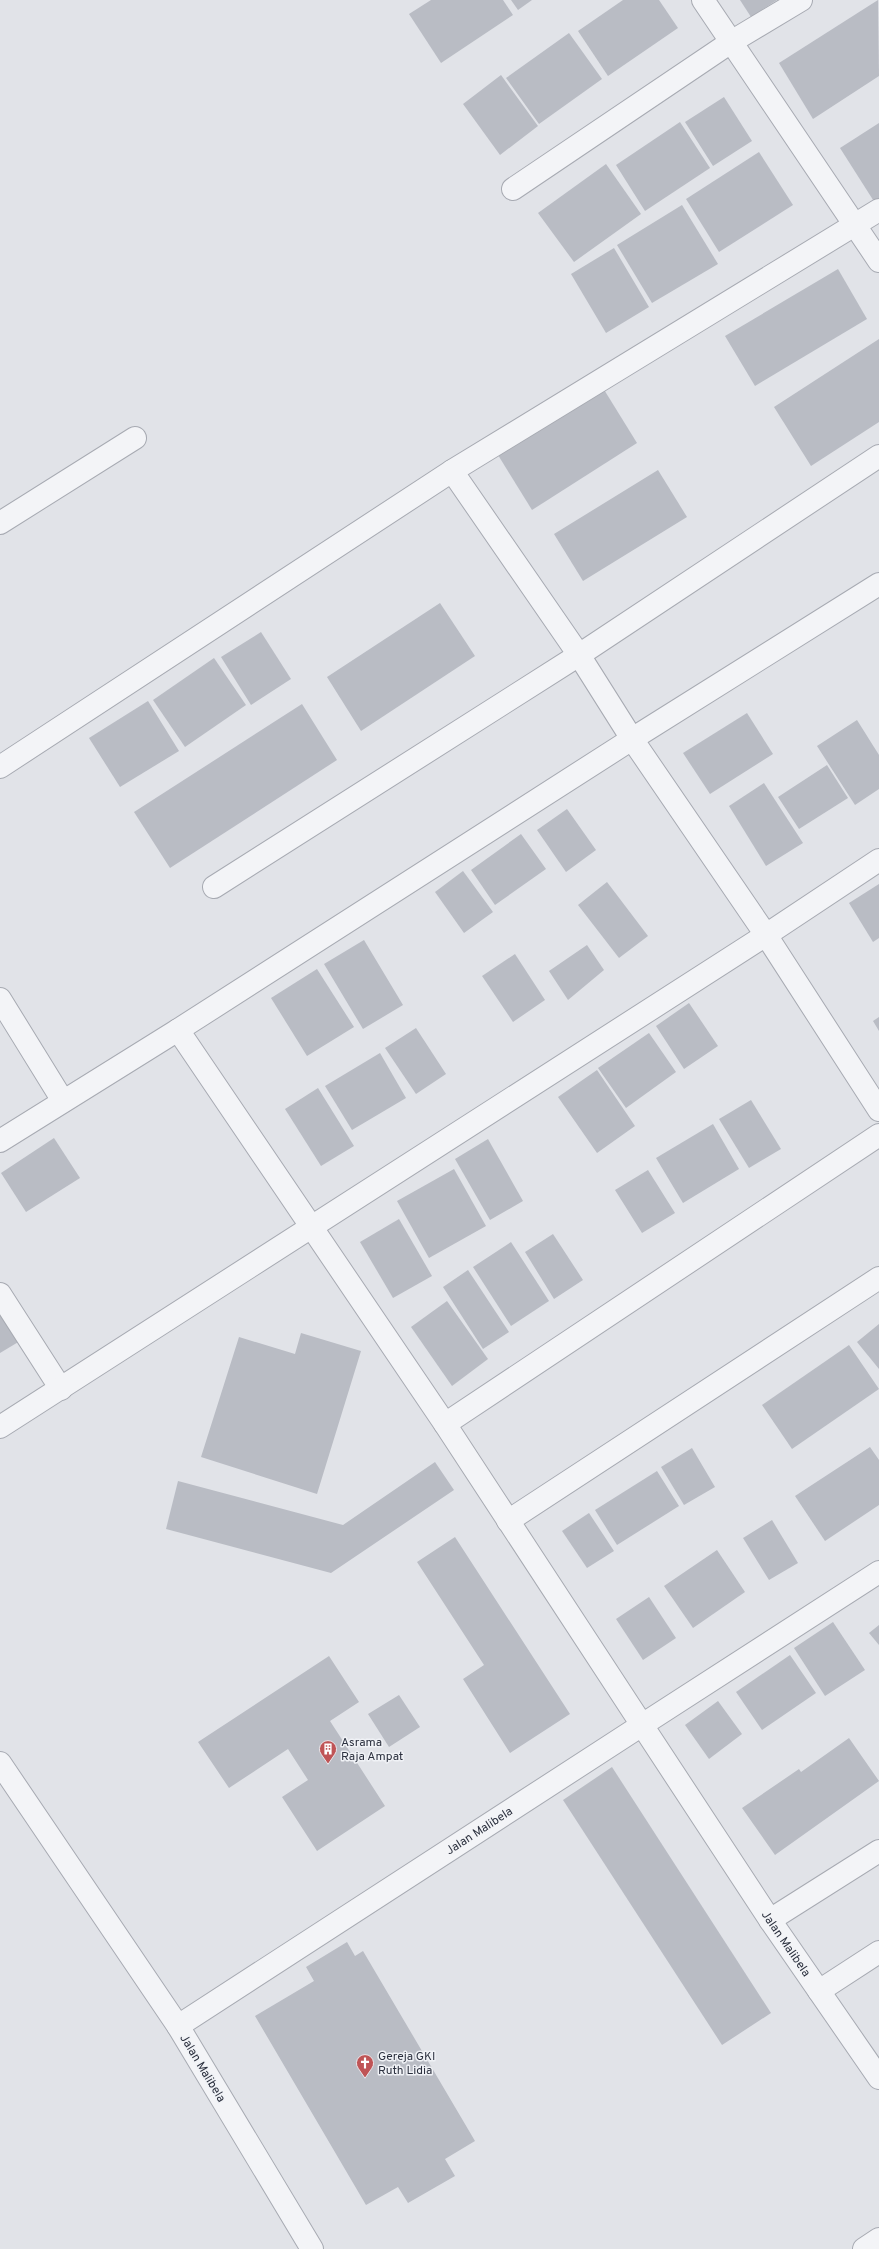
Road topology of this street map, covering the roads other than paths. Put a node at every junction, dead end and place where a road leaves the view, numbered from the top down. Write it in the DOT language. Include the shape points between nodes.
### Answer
graph roads {
  1 [pos="703,0"];
  2 [pos="801,0"];
  3 [pos="731,42"];
  4 [pos="513,188"];
  5 [pos="879,210"];
  6 [pos="855,224"];
  7 [pos="879,261"];
  8 [pos="134,438"];
  9 [pos="879,456"];
  10 [pos="452,471"];
  11 [pos="0,524"];
  12 [pos="879,584"];
  13 [pos="579,655"];
  14 [pos="632,739"];
  15 [pos="2,760"];
  16 [pos="879,860"];
  17 [pos="214,887"];
  18 [pos="766,935"];
  19 [pos="0,999"];
  20 [pos="178,1030"];
  21 [pos="63,1101"];
  22 [pos="879,1110"];
  23 [pos="879,1135"];
  24 [pos="0,1141"];
  25 [pos="313,1227"];
  26 [pos="879,1278"];
  27 [pos="0,1294"];
  28 [pos="61,1389"];
  29 [pos="445,1424"];
  30 [pos="0,1427"];
  31 [pos="508,1521"];
  32 [pos="879,1572"];
  33 [pos="642,1725"];
  34 [pos="0,1763"];
  35 [pos="879,1851"];
  36 [pos="770,1920"];
  37 [pos="879,1952"];
  38 [pos="819,1991"];
  39 [pos="178,2026"];
  40 [pos="879,2078"];
  41 [pos="879,2239"];
  42 [pos="312,2249"];
  43 [pos="864,2249"];
  1 -- 3 [label="street"];
  2 -- 3 [label="street"];
  3 -- 4 [label="street"];
  3 -- 6 [label="street"];
  5 -- 6 [label="street"];
  6 -- 7 [label="street"];
  6 -- 10 [label="street"];
  8 -- 11 [label="street"];
  9 -- 13 [label="street"];
  10 -- 13 [label="street"];
  10 -- 15 [label="street"];
  12 -- 14 [label="street"];
  13 -- 14 [label="street"];
  13 -- 17 [label="street"];
  14 -- 18 [label="street"];
  14 -- 20 [label="street"];
  16 -- 18 [label="street"];
  18 -- 22 [label="street"];
  18 -- 25 [label="street"];
  19 -- 21 [label="street"];
  20 -- 21 [label="street"];
  20 -- 25 [label="street"];
  21 -- 24 [label="street"];
  23 -- 29 [label="street"];
  25 -- 28 [label="street"];
  25 -- 29 [label="street"];
  26 -- 31 [label="street"];
  27 -- 28 [label="street"];
  28 -- 30 [label="street"];
  29 -- 31 [label="street"];
  31 -- 33 [label="street"];
  32 -- 33 [label="street"];
  33 -- 36 [label="street, Jalan Malibela"];
  33 -- 39 [label="street, Jalan Malibela"];
  34 -- 39 [label="street"];
  35 -- 36 [label="street"];
  36 -- 38 [label="street, Jalan Malibela"];
  37 -- 38 [label="street"];
  38 -- 40 [label="street, Jalan Malibela"];
  39 -- 42 [label="street, Jalan Malibela"];
  41 -- 43 [label="street"];
}
